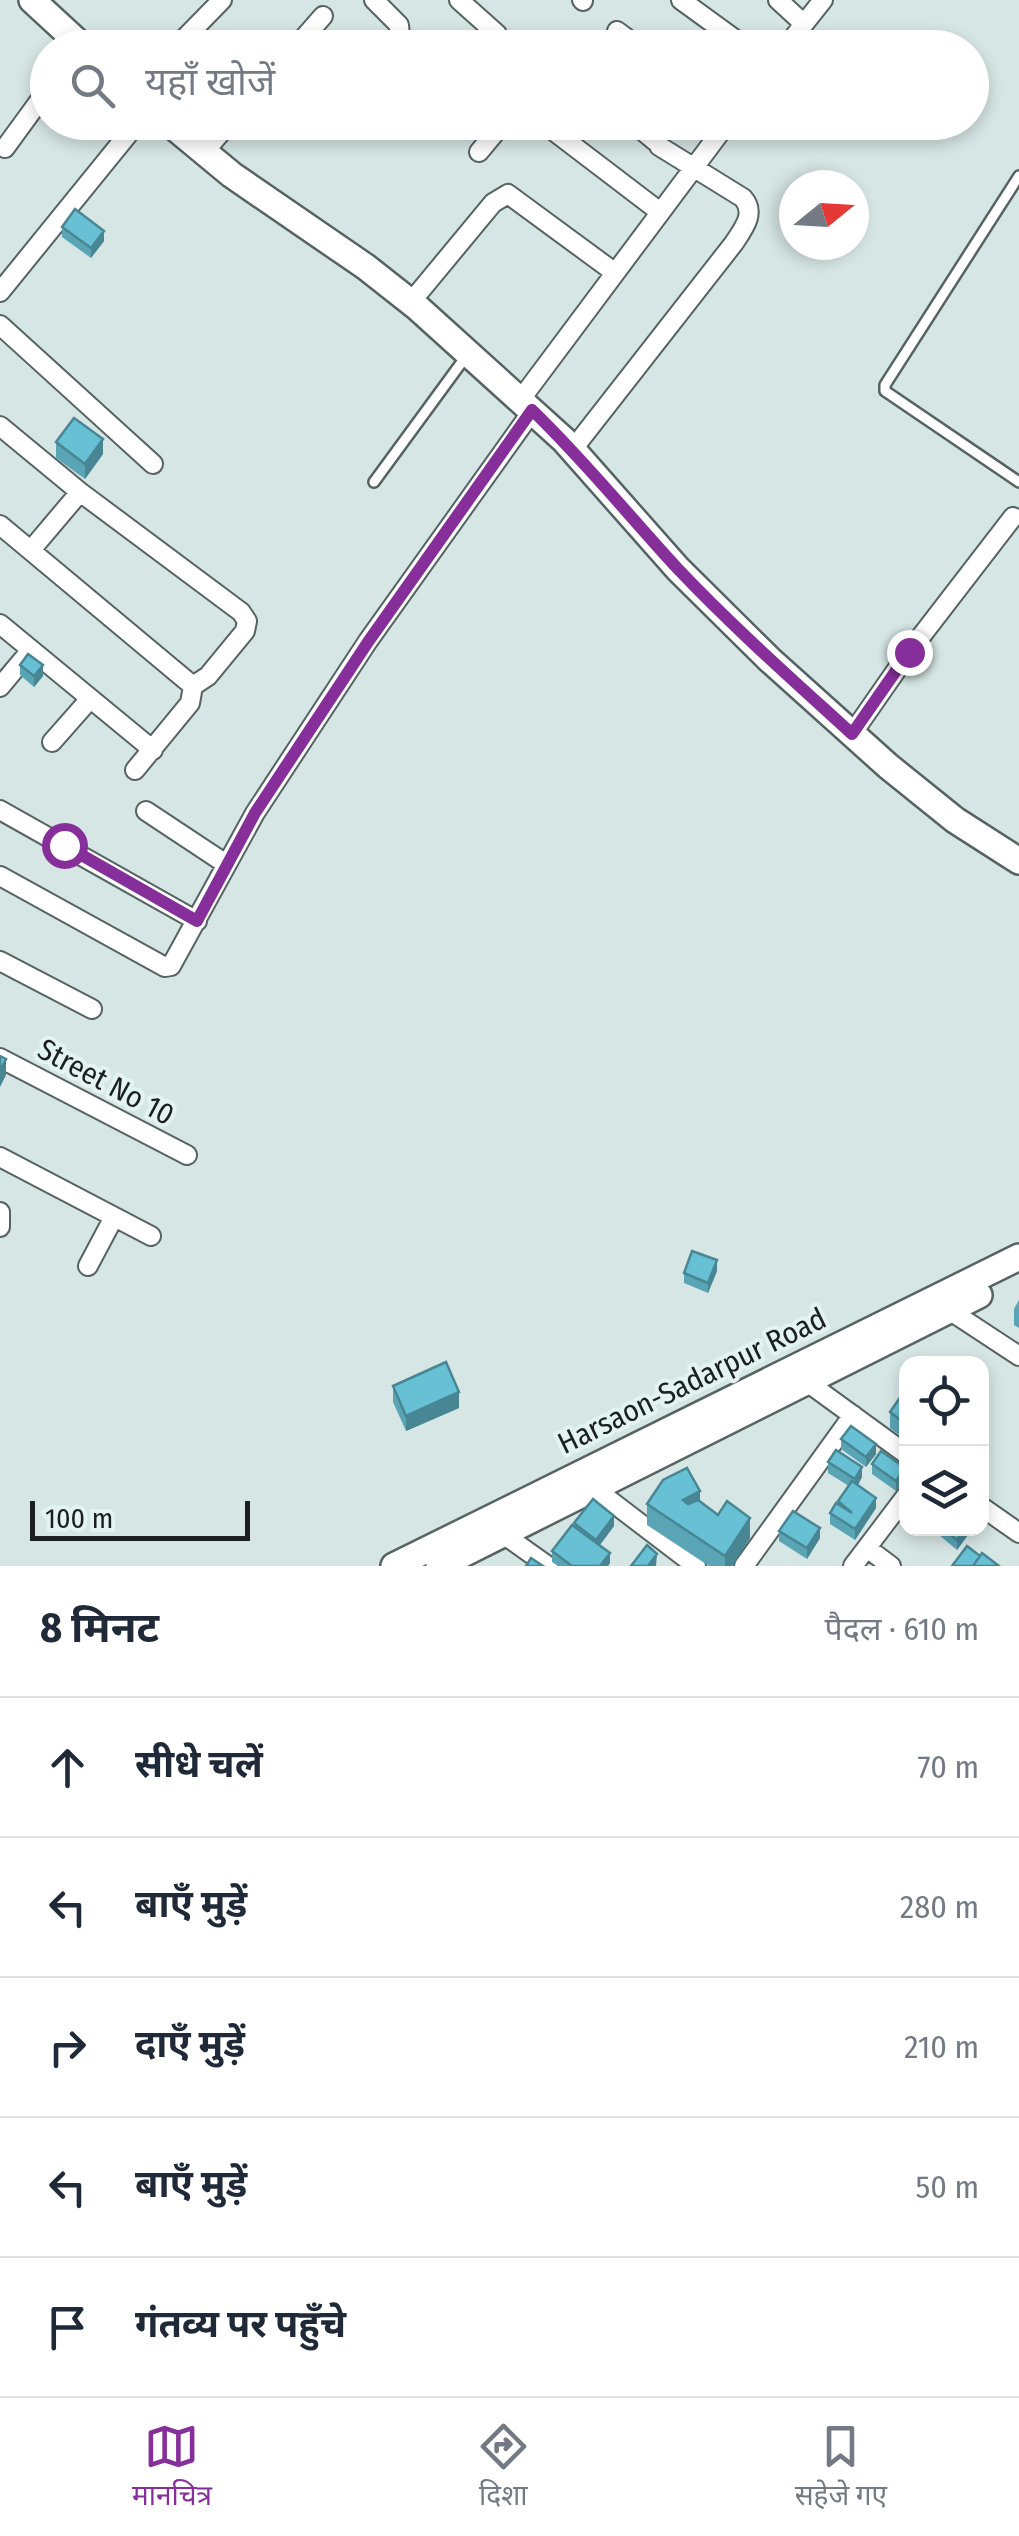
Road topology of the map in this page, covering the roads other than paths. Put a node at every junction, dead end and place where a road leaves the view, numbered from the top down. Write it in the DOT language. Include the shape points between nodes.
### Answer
graph roads {
  1 [pos="32,0"];
  2 [pos="222,0"];
  3 [pos="374,0"];
  4 [pos="459,0"];
  5 [pos="681,0"];
  6 [pos="778,0"];
  7 [pos="824,0"];
  8 [pos="323,16"];
  9 [pos="804,24"];
  10 [pos="63,30"];
  11 [pos="193,30"];
  12 [pos="311,30"];
  13 [pos="399,30"];
  14 [pos="493,30"];
  15 [pos="722,30"];
  16 [pos="799,30"];
  17 [pos="30,114"];
  18 [pos="123,140"];
  19 [pos="190,140"];
  20 [pos="214,140"];
  21 [pos="489,140"];
  22 [pos="566,140"];
  23 [pos="666,140"];
  24 [pos="714,140"];
  25 [pos="5,148"];
  26 [pos="204,152"];
  27 [pos="479,152"];
  28 [pos="694,166"];
  29 [pos="1019,176"];
  30 [pos="660,212"];
  31 [pos="614,272"];
  32 [pos="0,292"];
  33 [pos="411,302"];
  34 [pos="0,325"];
  35 [pos="468,353"];
  36 [pos="526,404"];
  37 [pos="0,426"];
  38 [pos="572,449"];
  39 [pos="153,464"];
  40 [pos="374,482"];
  41 [pos="1019,482"];
  42 [pos="80,492"];
  43 [pos="1013,517"];
  44 [pos="0,525"];
  45 [pos="30,550"];
  46 [pos="0,624"];
  47 [pos="31,650"];
  48 [pos="193,686"];
  49 [pos="0,688"];
  50 [pos="88,700"];
  51 [pos="852,734"];
  52 [pos="52,742"];
  53 [pos="153,750"];
  54 [pos="135,770"];
  55 [pos="0,810"];
  56 [pos="146,811"];
  57 [pos="1019,861"];
  58 [pos="226,864"];
  59 [pos="0,876"];
  60 [pos="197,921"];
  61 [pos="0,961"];
  62 [pos="92,1009"];
  63 [pos="0,1058"];
  64 [pos="187,1155"];
  65 [pos="0,1157"];
  66 [pos="0,1212"];
  67 [pos="114,1217"];
  68 [pos="0,1227"];
  69 [pos="151,1236"];
  70 [pos="1019,1257"];
  71 [pos="88,1266"];
  72 [pos="1019,1274"];
  73 [pos="948,1310"];
  74 [pos="1019,1356"];
  75 [pos="808,1382"];
  76 [pos="853,1414"];
  77 [pos="899,1449"];
  78 [pos="595,1489"];
  79 [pos="899,1505"];
  80 [pos="989,1512"];
  81 [pos="1019,1533"];
  82 [pos="503,1534"];
  83 [pos="867,1548"];
  84 [pos="394,1566"];
  85 [pos="439,1566"];
  86 [pos="548,1566"];
  87 [pos="696,1566"];
  88 [pos="744,1566"];
  89 [pos="853,1566"];
  90 [pos="891,1566"];
  1 -- 10 [label="street"];
  2 -- 11 [label="street"];
  3 -- 13 [label="street"];
  4 -- 14 [label="street"];
  5 -- 15 [label="street"];
  6 -- 9 [label="street"];
  7 -- 9 [label="street"];
  8 -- 12 [label="street"];
  9 -- 16 [label="street"];
  17 -- 25 [label="street"];
  18 -- 32 [label="street"];
  19 -- 26 [label="street"];
  20 -- 26 [label="street"];
  21 -- 27 [label="street"];
  22 -- 30 [label="street"];
  23 -- 28 [label="street"];
  24 -- 28 [label="street"];
  26 -- 33 [label="street"];
  28 -- 30 [label="street"];
  28 -- 38 [label="street" via="743,198 749,216"];
  29 -- 41 [label="lane" via="885,392"];
  30 -- 31 [label="street"];
  31 -- 33 [label="street" via="508,194"];
  31 -- 36 [label="street"];
  33 -- 35 [label="street"];
  34 -- 39 [label="street"];
  35 -- 36 [label="street"];
  35 -- 40 [label="lane"];
  36 -- 38 [label="street"];
  36 -- 58 [label="street"];
  37 -- 42 [label="street"];
  38 -- 51 [label="street" via="678,569"];
  42 -- 45 [label="street"];
  42 -- 48 [label="street" via="245,617 240,637"];
  43 -- 51 [label="street"];
  44 -- 45 [label="street"];
  45 -- 48 [label="street"];
  46 -- 47 [label="street"];
  47 -- 49 [label="street"];
  47 -- 50 [label="street"];
  48 -- 53 [label="street" via="190,703"];
  50 -- 52 [label="street"];
  50 -- 53 [label="street"];
  51 -- 57 [label="street" via="954,820"];
  53 -- 54 [label="street"];
  55 -- 60 [label="street"];
  56 -- 58 [label="street"];
  58 -- 60 [label="street"];
  59 -- 60 [label="street" via="165,967"];
  61 -- 62 [label="street"];
  63 -- 64 [label="street, Street No 10"];
  65 -- 67 [label="street"];
  66 -- 68 [label="street"];
  67 -- 69 [label="street"];
  67 -- 71 [label="street"];
  70 -- 84 [label="street, Harsaon-Sadarpur Road"];
  72 -- 73 [label="street, Harsaon-Sadarpur Road"];
  73 -- 74 [label="street"];
  73 -- 75 [label="street, Harsaon-Sadarpur Road"];
  75 -- 76 [label="street"];
  75 -- 78 [label="street, Harsaon-Sadarpur Road"];
  76 -- 77 [label="street"];
  76 -- 88 [label="street"];
  78 -- 82 [label="street, Harsaon-Sadarpur Road"];
  78 -- 87 [label="street"];
  79 -- 83 [label="street"];
  80 -- 81 [label="street"];
  82 -- 85 [label="street, Harsaon-Sadarpur Road"];
  82 -- 86 [label="street"];
  83 -- 89 [label="street"];
  83 -- 90 [label="street"];
}
